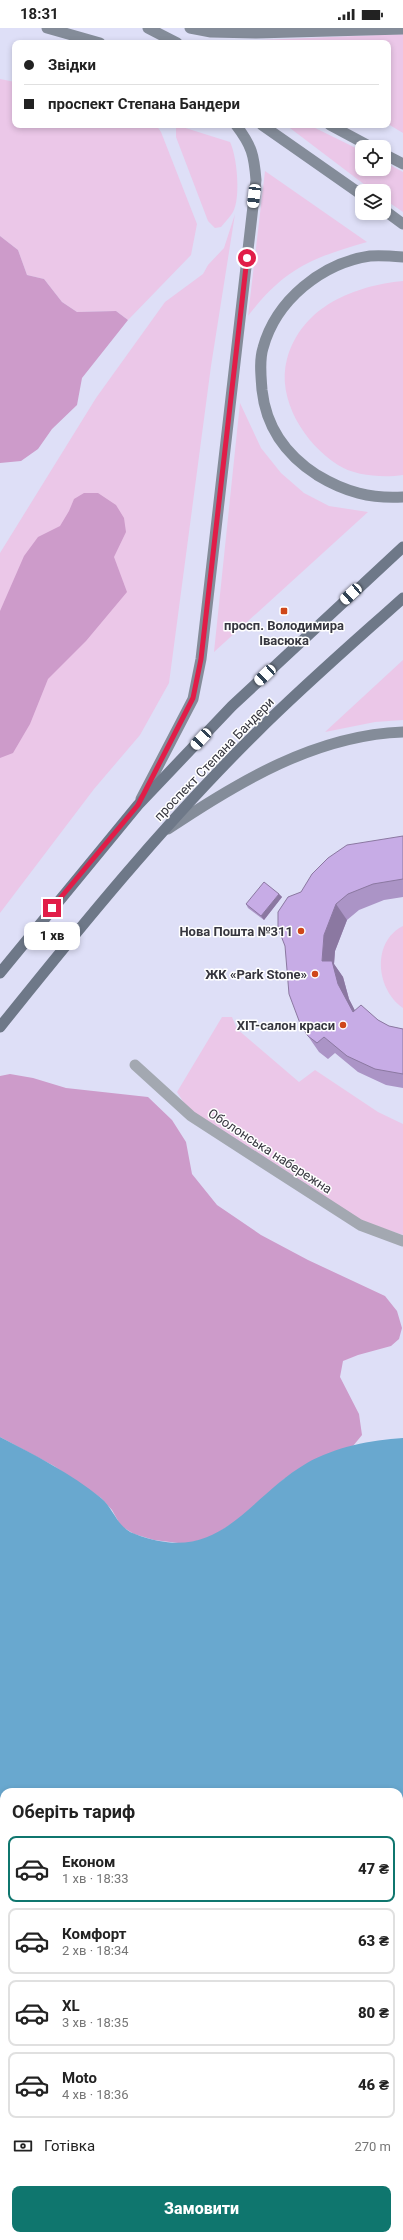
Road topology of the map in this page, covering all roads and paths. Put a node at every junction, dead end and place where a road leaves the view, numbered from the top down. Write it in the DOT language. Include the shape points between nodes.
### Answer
graph roads {
  1 [pos="47,28"];
  2 [pos="148,28"];
  3 [pos="190,28"];
  4 [pos="403,29"];
  5 [pos="89,40"];
  6 [pos="171,40"];
  7 [pos="238,128"];
  8 [pos="266,128"];
  9 [pos="336,128"];
  10 [pos="358,140"];
  11 [pos="391,158"];
  12 [pos="403,164"];
  13 [pos="355,190"];
  14 [pos="391,215"];
  15 [pos="403,224"];
  16 [pos="403,257"];
  17 [pos="403,497"];
  18 [pos="403,547"];
  19 [pos="403,598"];
  20 [pos="403,732"];
  21 [pos="138,805"];
  22 [pos="163,832"];
  23 [pos="0,973"];
  24 [pos="0,1027"];
  25 [pos="134,1065"];
  26 [pos="403,1241"];
  1 -- 5 [label="main road"];
  2 -- 6 [label="main road"];
  3 -- 4 [label="main road" via="211,32 256,33"];
  7 -- 21 [label="main road" via="247,139 256,160 256,180 201,659 193,698"];
  8 -- 13 [label="main road"];
  9 -- 10 [label="main road"];
  11 -- 12 [label="main road"];
  14 -- 15 [label="main road"];
  16 -- 17 [label="main road" via="362,258 334,267 306,284 287,302 273,323 263,348 260,370 269,420 281,444 302,465 333,485 355,494 379,498"];
  18 -- 21 [label="main road, проспект Степана Бандери" via="232,706"];
  19 -- 22 [label="main road, проспект Степана Бандери" via="256,732"];
  20 -- 22 [label="main road" via="381,733 336,743 254,775"];
  21 -- 23 [label="main road, проспект Степана Бандери"];
  22 -- 24 [label="main road, проспект Степана Бандери"];
  25 -- 26 [label="street, Оболонська набережна" via="191,1116 360,1225"];
}
